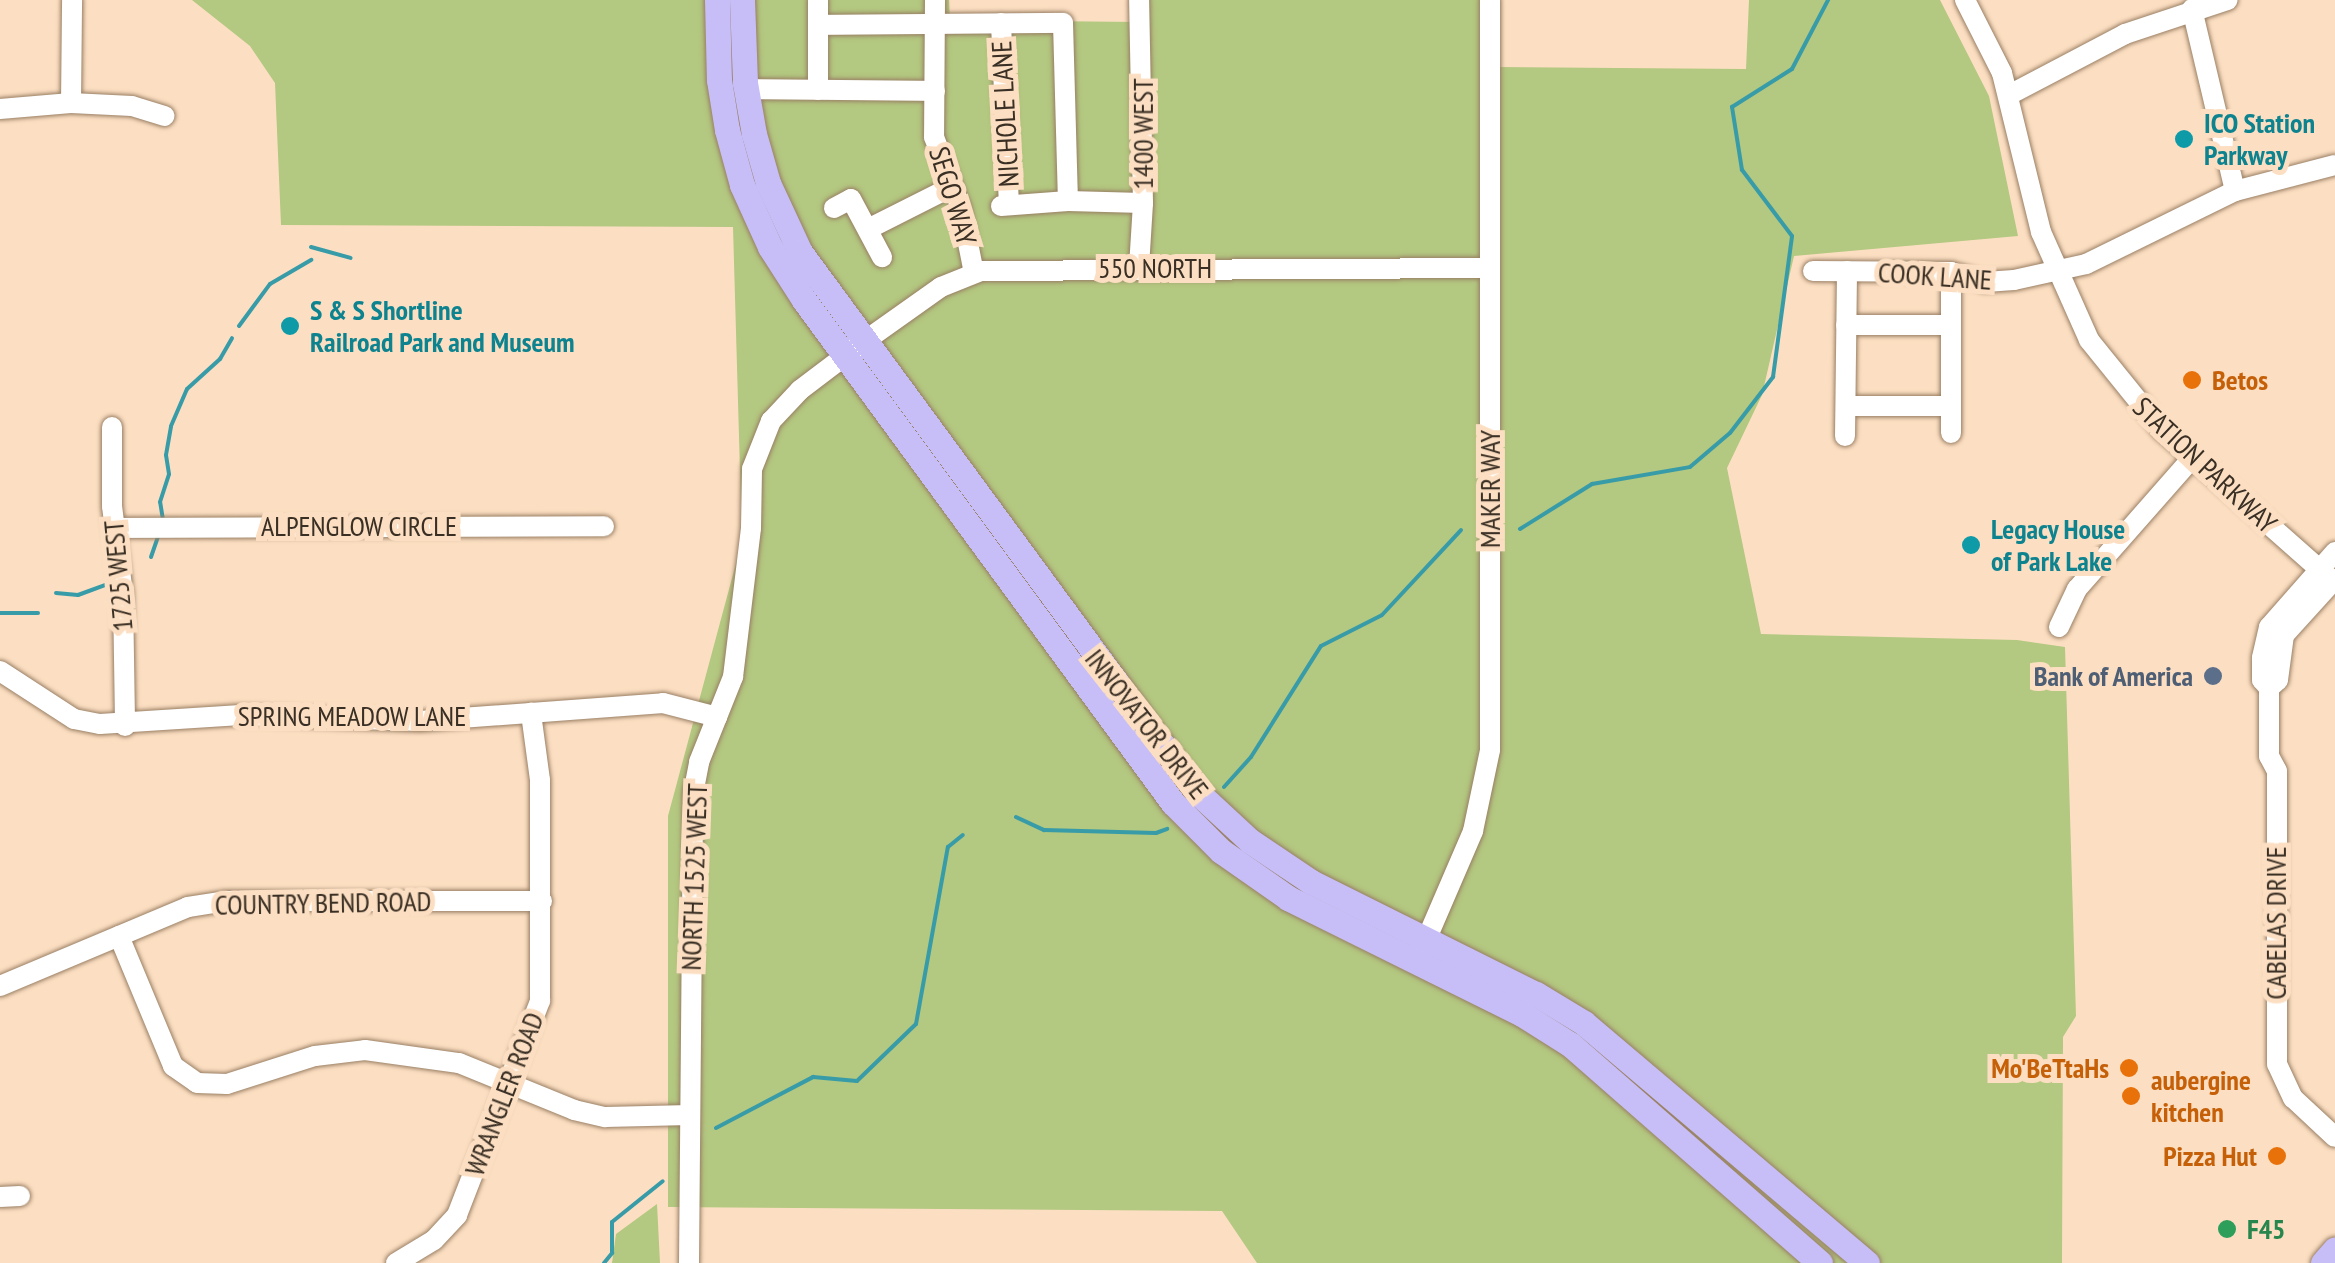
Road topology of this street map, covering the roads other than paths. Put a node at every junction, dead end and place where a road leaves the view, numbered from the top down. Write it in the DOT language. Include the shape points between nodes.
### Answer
graph roads {
  1 [pos="72,0"];
  2 [pos="717,0"];
  3 [pos="742,0"];
  4 [pos="818,0"];
  5 [pos="935,0"];
  6 [pos="1139,0"];
  7 [pos="1490,0"];
  8 [pos="1965,0"];
  9 [pos="2226,0"];
  10 [pos="2192,9"];
  11 [pos="1001,23"];
  12 [pos="935,24"];
  13 [pos="818,25"];
  14 [pos="746,89"];
  15 [pos="818,90"];
  16 [pos="936,90"];
  17 [pos="2009,95"];
  18 [pos="71,104"];
  19 [pos="0,108"];
  20 [pos="164,116"];
  21 [pos="2335,165"];
  22 [pos="951,187"];
  23 [pos="2235,191"];
  24 [pos="1068,200"];
  25 [pos="1143,204"];
  26 [pos="834,208"];
  27 [pos="868,229"];
  28 [pos="882,257"];
  29 [pos="1139,267"];
  30 [pos="1490,268"];
  31 [pos="2056,270"];
  32 [pos="1813,271"];
  33 [pos="1847,271"];
  34 [pos="974,272"];
  35 [pos="1950,272"];
  36 [pos="1846,325"];
  37 [pos="1951,325"];
  38 [pos="853,350"];
  39 [pos="1846,406"];
  40 [pos="1951,406"];
  41 [pos="112,428"];
  42 [pos="1951,433"];
  43 [pos="1845,436"];
  44 [pos="2193,457"];
  45 [pos="604,526"];
  46 [pos="114,528"];
  47 [pos="2335,552"];
  48 [pos="2331,578"];
  49 [pos="2060,627"];
  50 [pos="0,671"];
  51 [pos="531,713"];
  52 [pos="717,717"];
  53 [pos="126,726"];
  54 [pos="542,901"];
  55 [pos="119,936"];
  56 [pos="1422,952"];
  57 [pos="0,986"];
  58 [pos="509,1082"];
  59 [pos="690,1115"];
  60 [pos="2335,1137"];
  61 [pos="2335,1249"];
  62 [pos="396,1263"];
  63 [pos="690,1263"];
  64 [pos="1820,1263"];
  65 [pos="1867,1263"];
  66 [pos="2323,1263"];
  1 -- 18 [label="street"];
  2 -- 38 [label="main road, INNOVATOR DRIVE" via="722,102 742,185 780,266"];
  3 -- 14 [label="main road, INNOVATOR DRIVE"];
  4 -- 13 [label="street"];
  5 -- 12 [label="street, SEGO WAY"];
  6 -- 25 [label="street, 1400 WEST"];
  7 -- 30 [label="street, MAKER WAY"];
  8 -- 17 [label="street, STATION PARKWAY"];
  9 -- 10 [label="street"];
  10 -- 17 [label="street" via="2125,34"];
  10 -- 23 [label="street"];
  11 -- 12 [label="street"];
  11 -- 24 [label="street" via="1063,22"];
  11 -- 24 [label="street, NICHOLE LANE" via="1005,205"];
  12 -- 13 [label="street"];
  12 -- 16 [label="street, SEGO WAY"];
  13 -- 15 [label="street"];
  14 -- 15 [label="street"];
  14 -- 38 [label="main road, INNOVATOR DRIVE" via="778,208"];
  15 -- 16 [label="street"];
  16 -- 22 [label="street, SEGO WAY" via="934,138"];
  17 -- 31 [label="street, STATION PARKWAY" via="2035,212"];
  18 -- 19 [label="street"];
  18 -- 20 [label="street" via="132,106"];
  21 -- 23 [label="street, COOK LANE"];
  22 -- 27 [label="street"];
  22 -- 34 [label="street, SEGO WAY"];
  23 -- 31 [label="street, COOK LANE" via="2086,264"];
  24 -- 25 [label="street"];
  25 -- 29 [label="street, 1400 WEST"];
  26 -- 27 [label="street" via="852,199"];
  27 -- 28 [label="street"];
  29 -- 30 [label="street, 550 NORTH"];
  29 -- 34 [label="street, 550 NORTH"];
  30 -- 56 [label="street, MAKER WAY" via="1488,773 1474,832"];
  31 -- 35 [label="street, COOK LANE" via="1994,282"];
  31 -- 44 [label="street, STATION PARKWAY" via="2110,370"];
  32 -- 33 [label="street, COOK LANE"];
  33 -- 35 [label="street, COOK LANE"];
  33 -- 36 [label="street"];
  34 -- 38 [label="street, 550 NORTH" via="941,287"];
  35 -- 37 [label="street"];
  36 -- 37 [label="street"];
  36 -- 39 [label="street"];
  37 -- 40 [label="street"];
  38 -- 52 [label="street, NORTH 1525 WEST" via="789,400 758,446 736,662"];
  38 -- 56 [label="main road, INNOVATOR DRIVE" via="1197,792 1290,869"];
  39 -- 40 [label="street"];
  39 -- 43 [label="street"];
  40 -- 42 [label="street"];
  41 -- 46 [label="street, 1725 WEST"];
  44 -- 48 [label="street, STATION PARKWAY"];
  44 -- 49 [label="street" via="2077,589"];
  45 -- 46 [label="street, ALPENGLOW CIRCLE"];
  46 -- 53 [label="street, 1725 WEST"];
  47 -- 48 [label="street, CABELAS DRIVE"];
  48 -- 60 [label="street, CABELAS DRIVE" via="2266,633 2262,680 2270,688 2270,756 2277,771 2277,1064 2288,1091"];
  50 -- 53 [label="street, SPRING MEADOW LANE" via="74,719"];
  51 -- 52 [label="street, SPRING MEADOW LANE" via="663,703"];
  51 -- 53 [label="street, SPRING MEADOW LANE" via="420,721 241,715"];
  51 -- 54 [label="street, WRANGLER ROAD" via="540,780"];
  52 -- 59 [label="street, NORTH 1525 WEST" via="699,762 692,809"];
  54 -- 55 [label="street, COUNTRY BEND ROAD" via="226,901 188,907"];
  54 -- 58 [label="street, WRANGLER ROAD" via="540,1000"];
  55 -- 57 [label="street, COUNTRY BEND ROAD"];
  55 -- 58 [label="street" via="173,1066 197,1083 228,1084 315,1056 365,1050 459,1063"];
  56 -- 64 [label="main road, INNOVATOR DRIVE" via="1571,1044"];
  56 -- 65 [label="main road, INNOVATOR DRIVE" via="1536,994 1584,1023"];
  58 -- 59 [label="street" via="605,1116"];
  58 -- 62 [label="street, WRANGLER ROAD" via="457,1216"];
  59 -- 63 [label="street, NORTH 1525 WEST"];
  61 -- 66 [label="main road"];
}
